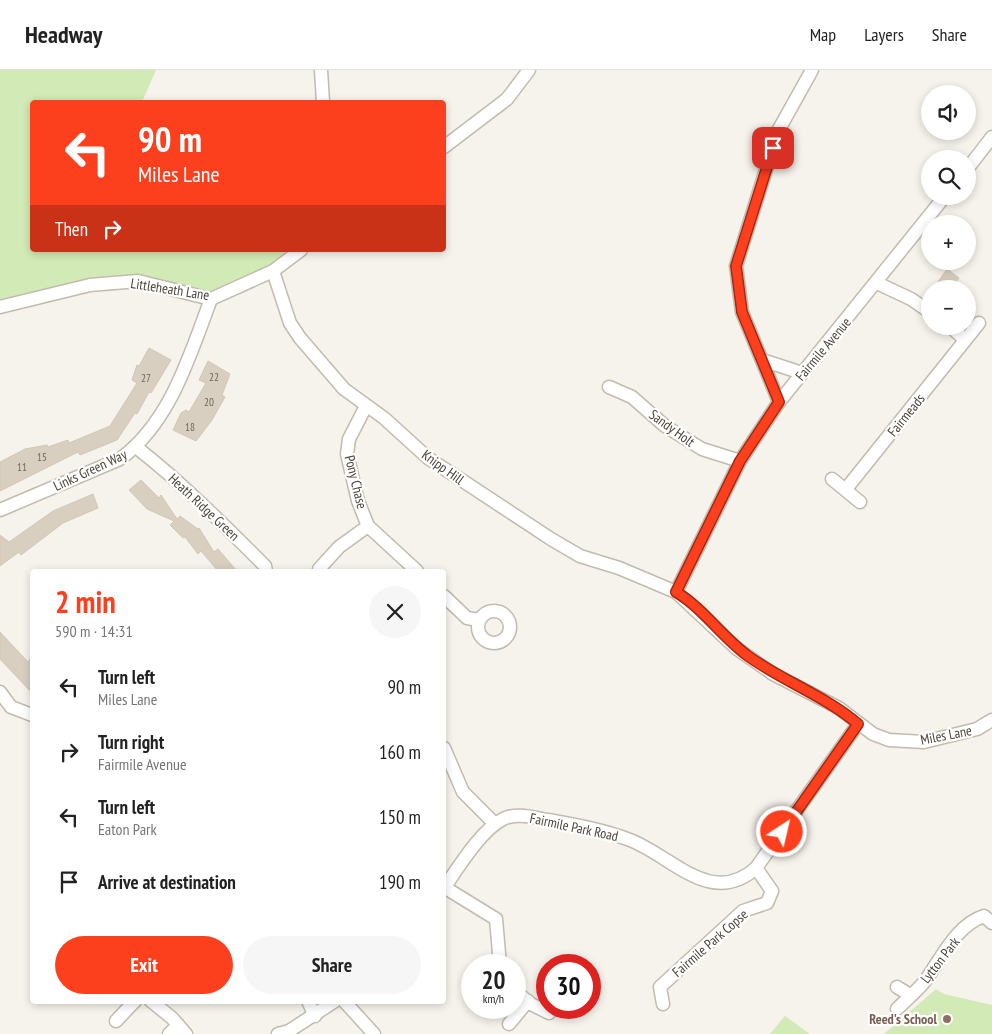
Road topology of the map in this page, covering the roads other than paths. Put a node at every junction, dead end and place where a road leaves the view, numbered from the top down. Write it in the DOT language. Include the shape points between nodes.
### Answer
graph roads {
  1 [pos="321,70"];
  2 [pos="528,70"];
  3 [pos="812,70"];
  4 [pos="323,100"];
  5 [pos="992,137"];
  6 [pos="446,146"];
  7 [pos="976,158"];
  8 [pos="938,205"];
  9 [pos="299,252"];
  10 [pos="273,271"];
  11 [pos="877,283"];
  12 [pos="211,299"];
  13 [pos="921,306"];
  14 [pos="0,307"];
  15 [pos="978,323"];
  16 [pos="960,335"];
  17 [pos="964,339"];
  18 [pos="762,360"];
  19 [pos="802,373"];
  20 [pos="609,387"];
  21 [pos="779,402"];
  22 [pos="366,406"];
  23 [pos="136,447"];
  24 [pos="740,461"];
  25 [pos="832,479"];
  26 [pos="846,490"];
  27 [pos="860,502"];
  28 [pos="0,510"];
  29 [pos="368,526"];
  30 [pos="266,569"];
  31 [pos="319,569"];
  32 [pos="415,569"];
  33 [pos="676,592"];
  34 [pos="446,598"];
  35 [pos="479,620"];
  36 [pos="0,692"];
  37 [pos="30,714"];
  38 [pos="992,720"];
  39 [pos="858,724"];
  40 [pos="446,753"];
  41 [pos="495,824"];
  42 [pos="756,868"];
  43 [pos="446,885"];
  44 [pos="446,889"];
  45 [pos="992,923"];
  46 [pos="497,954"];
  47 [pos="897,987"];
  48 [pos="910,996"];
  49 [pos="528,1001"];
  50 [pos="132,1004"];
  51 [pos="154,1004"];
  52 [pos="310,1004"];
  53 [pos="331,1004"];
  54 [pos="347,1004"];
  55 [pos="663,1004"];
  56 [pos="536,1006"];
  57 [pos="897,1009"];
  58 [pos="316,1016"];
  59 [pos="116,1021"];
  60 [pos="508,1024"];
  61 [pos="178,1031"];
  62 [pos="278,1034"];
  63 [pos="374,1034"];
  1 -- 4 [label="street"];
  2 -- 6 [label="street" via="508,99"];
  3 -- 18 [label="street" via="778,131 736,266 742,312"];
  5 -- 7 [label="street"];
  8 -- 11 [label="street, Fairmile Avenue"];
  9 -- 10 [label="street, Littleheath Lane"];
  10 -- 12 [label="street, Littleheath Lane"];
  10 -- 22 [label="street, Knipp Hill" via="282,304 300,338 344,389"];
  11 -- 13 [label="street"];
  11 -- 19 [label="street, Fairmile Avenue"];
  12 -- 14 [label="street, Littleheath Lane" via="138,281 90,285"];
  12 -- 23 [label="street, Links Green Way" via="179,383"];
  15 -- 17 [label="street, Fairmeads"];
  16 -- 17 [label="street"];
  17 -- 26 [label="street, Fairmeads"];
  18 -- 19 [label="street"];
  18 -- 21 [label="street"];
  19 -- 21 [label="street, Fairmile Avenue"];
  20 -- 24 [label="street, Sandy Holt" via="632,397 665,426 702,449"];
  21 -- 24 [label="street, Fairmile Avenue"];
  22 -- 29 [label="street, Pony Chase" via="349,439 347,454 358,502"];
  22 -- 33 [label="street, Knipp Hill" via="428,458 551,539 580,556"];
  23 -- 28 [label="street, Links Green Way" via="120,459"];
  23 -- 30 [label="street, Heath Ridge Green" via="237,538"];
  24 -- 33 [label="street, Fairmile Avenue"];
  25 -- 26 [label="street"];
  26 -- 27 [label="street"];
  29 -- 31 [label="street" via="339,547"];
  29 -- 32 [label="street, Pony Chase"];
  33 -- 39 [label="street, Miles Lane" via="736,648 773,674 839,708"];
  34 -- 35 [label="street" via="467,618"];
  36 -- 37 [label="street" via="11,707"];
  38 -- 39 [label="street, Miles Lane" via="977,729 924,742 889,740"];
  39 -- 42 [label="street, Fairmile Park Road"];
  40 -- 41 [label="street" via="463,792"];
  41 -- 42 [label="street, Fairmile Park Road" via="516,816 594,828 632,840 688,873 714,883 744,879"];
  41 -- 43 [label="street"];
  42 -- 55 [label="street, Fairmile Park Copse" via="772,891 767,903 743,911 660,987"];
  44 -- 46 [label="street" via="496,919"];
  45 -- 48 [label="street, Lytton Park" via="984,916 974,919"];
  47 -- 48 [label="street, Lytton Park"];
  48 -- 57 [label="street, Lytton Park"];
  49 -- 56 [label="street"];
  49 -- 60 [label="street"];
  50 -- 59 [label="street"];
  51 -- 61 [label="street"];
  52 -- 58 [label="street"];
  53 -- 58 [label="street"];
  54 -- 63 [label="street"];
  58 -- 62 [label="street"];
}
